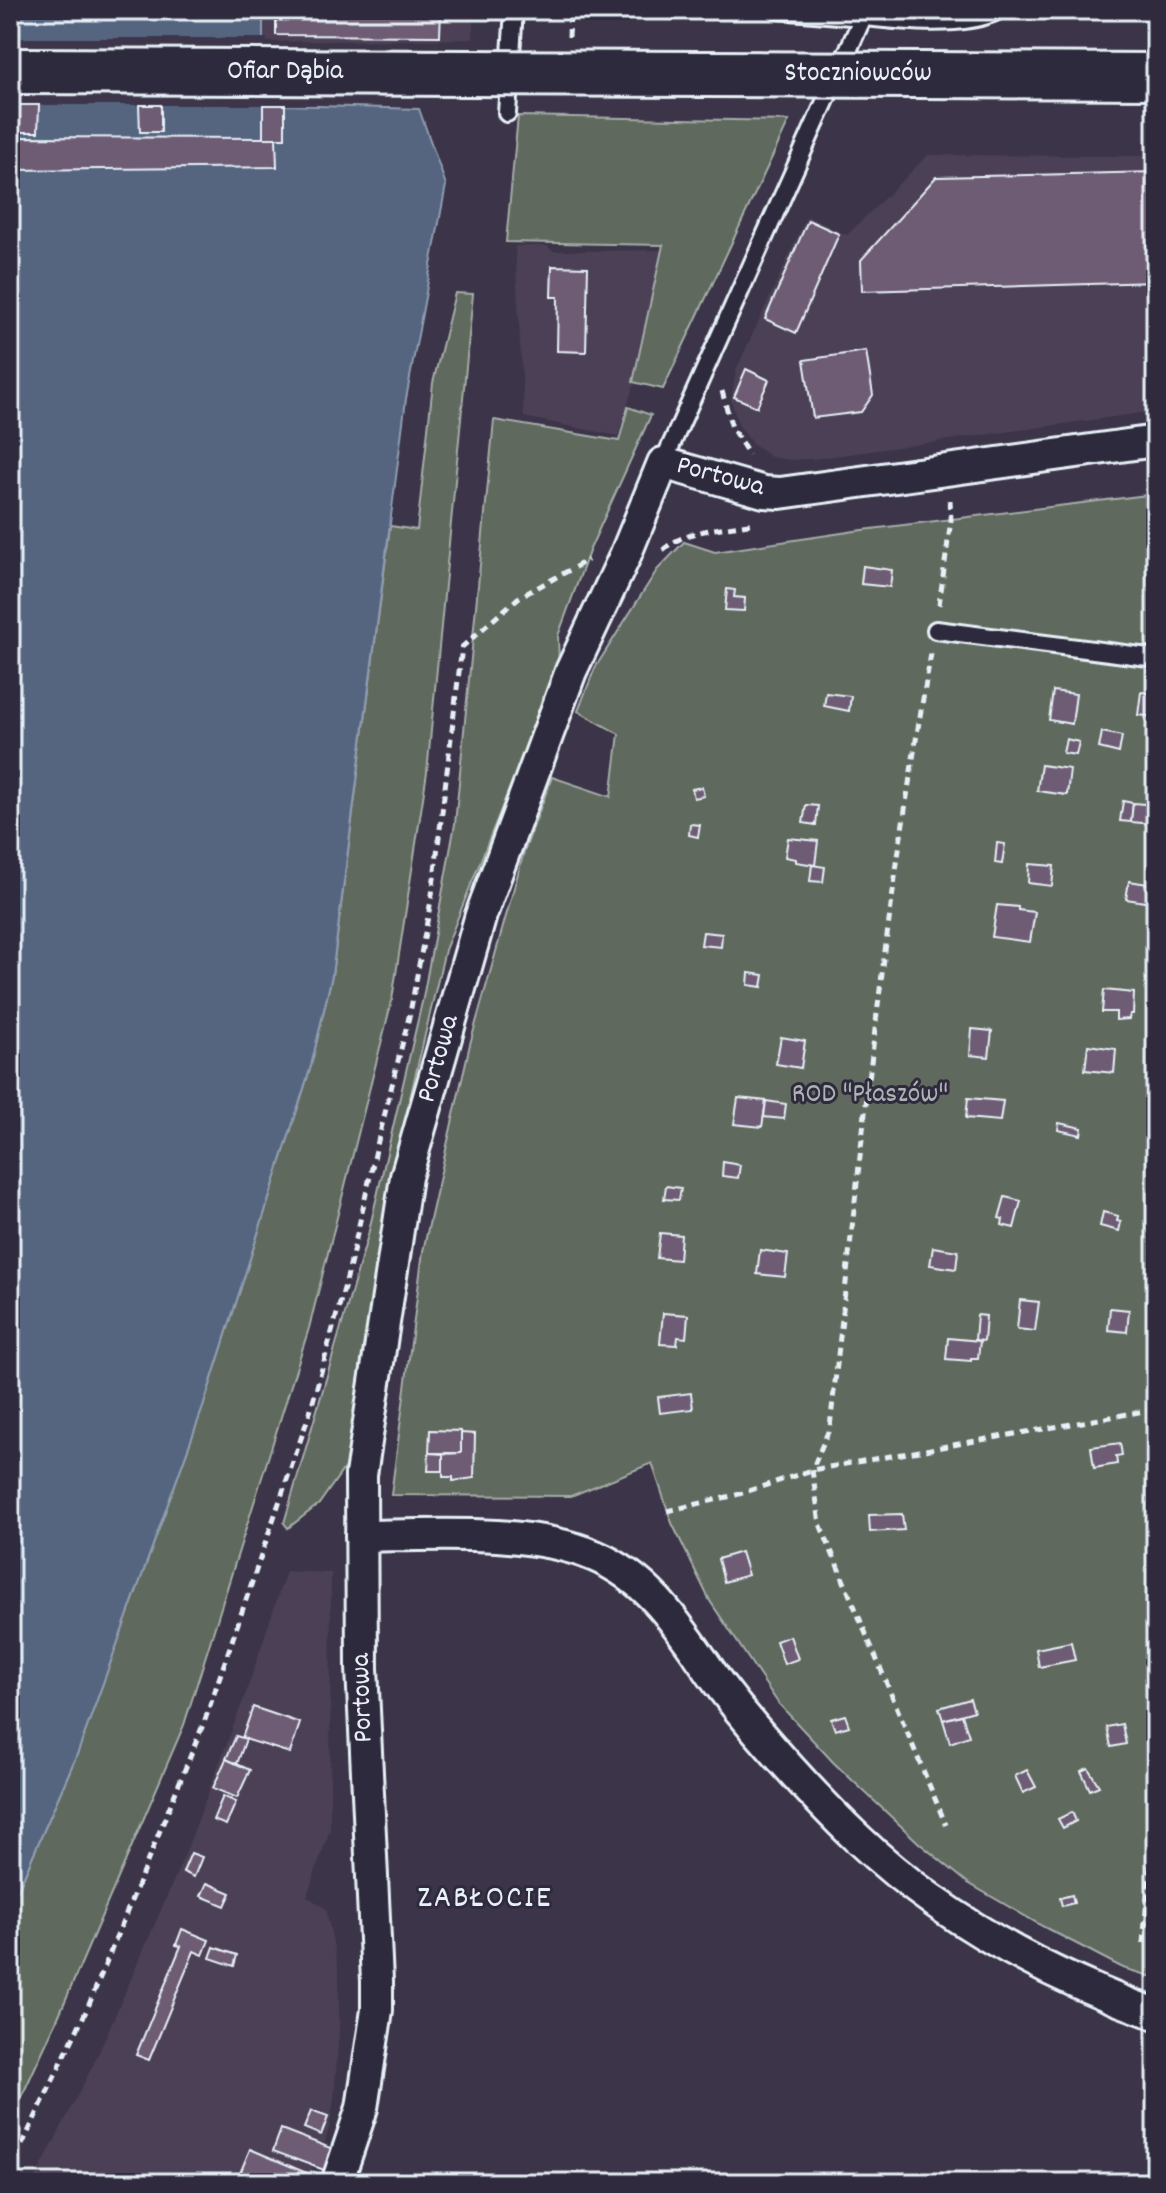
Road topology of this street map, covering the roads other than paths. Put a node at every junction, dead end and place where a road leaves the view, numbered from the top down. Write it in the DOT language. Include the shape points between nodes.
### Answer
graph roads {
  1 [pos="514,10"];
  2 [pos="778,10"];
  3 [pos="999,10"];
  4 [pos="865,12"];
  5 [pos="564,60"];
  6 [pos="10,71"];
  7 [pos="1156,76"];
  8 [pos="507,113"];
  9 [pos="1156,441"];
  10 [pos="663,463"];
  11 [pos="936,630"];
  12 [pos="1156,658"];
  13 [pos="361,1536"];
  14 [pos="1156,2014"];
  15 [pos="337,2183"];
  1 -- 8 [label="lane"];
  2 -- 4 [label="lane"];
  3 -- 4 [label="lane" via="942,22 899,21"];
  4 -- 10 [label="lane"];
  5 -- 6 [label="street, Ofiar Dąbia, bridge"];
  5 -- 7 [label="street, Stoczniowców, bridge"];
  9 -- 10 [label="street, Portowa" via="780,493"];
  10 -- 13 [label="street, Portowa" via="571,671 481,915 406,1177 361,1475"];
  11 -- 12 [label="lane"];
  13 -- 14 [label="street" via="495,1536 555,1543 620,1569 662,1605 720,1685 804,1785 913,1886 1010,1950"];
  13 -- 15 [label="street, Portowa" via="377,2010 362,2108"];
}
